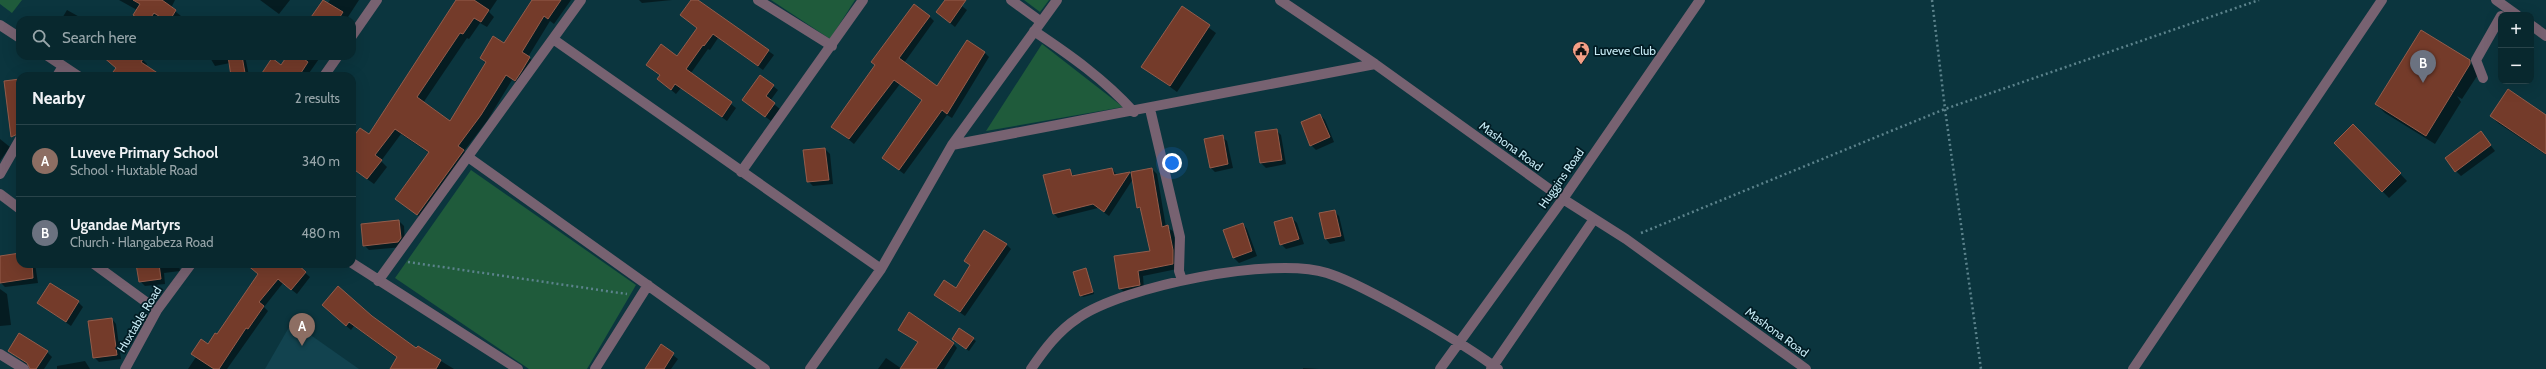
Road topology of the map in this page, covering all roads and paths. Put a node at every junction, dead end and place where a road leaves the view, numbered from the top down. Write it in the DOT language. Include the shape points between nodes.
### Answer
graph roads {
  1 [pos="376,0"];
  2 [pos="581,0"];
  3 [pos="758,0"];
  4 [pos="863,0"];
  5 [pos="1011,0"];
  6 [pos="1057,0"];
  7 [pos="1280,0"];
  8 [pos="1700,0"];
  9 [pos="1932,0"];
  10 [pos="2259,0"];
  11 [pos="2382,0"];
  12 [pos="2496,0"];
  13 [pos="2502,12"];
  14 [pos="1040,21"];
  15 [pos="2498,22"];
  16 [pos="0,25"];
  17 [pos="2534,27"];
  18 [pos="356,30"];
  19 [pos="1034,31"];
  20 [pos="16,35"];
  21 [pos="2546,36"];
  22 [pos="553,39"];
  23 [pos="832,46"];
  24 [pos="54,60"];
  25 [pos="335,60"];
  26 [pos="1375,64"];
  27 [pos="63,66"];
  28 [pos="59,72"];
  29 [pos="72,72"];
  30 [pos="327,72"];
  31 [pos="2483,78"];
  32 [pos="1944,108"];
  33 [pos="1150,109"];
  34 [pos="1134,112"];
  35 [pos="952,145"];
  36 [pos="16,146"];
  37 [pos="468,157"];
  38 [pos="742,172"];
  39 [pos="0,174"];
  40 [pos="0,194"];
  41 [pos="1563,199"];
  42 [pos="16,206"];
  43 [pos="1594,219"];
  44 [pos="1626,239"];
  45 [pos="392,259"];
  46 [pos="356,266"];
  47 [pos="99,268"];
  48 [pos="188,268"];
  49 [pos="881,269"];
  50 [pos="1182,280"];
  51 [pos="378,281"];
  52 [pos="648,285"];
  53 [pos="640,296"];
  54 [pos="157,310"];
  55 [pos="1460,341"];
  56 [pos="0,354"];
  57 [pos="1494,368"];
  58 [pos="24,369"];
  59 [pos="125,369"];
  60 [pos="518,369"];
  61 [pos="594,369"];
  62 [pos="765,369"];
  63 [pos="810,369"];
  64 [pos="1031,369"];
  65 [pos="1440,369"];
  66 [pos="1806,369"];
  67 [pos="1981,369"];
  68 [pos="2133,369"];
  1 -- 18 [label="street"];
  2 -- 22 [label="street"];
  3 -- 23 [label="street"];
  4 -- 23 [label="street"];
  5 -- 14 [label="street"];
  6 -- 14 [label="street"];
  7 -- 26 [label="street, Mashona Road"];
  8 -- 41 [label="street, Huggins Road"];
  9 -- 32 [label="path"];
  10 -- 32 [label="path"];
  11 -- 68 [label="street"];
  12 -- 13 [label="street"];
  14 -- 19 [label="street"];
  15 -- 31 [label="street" via="2476,60"];
  16 -- 20 [label="street"];
  17 -- 21 [label="street"];
  19 -- 34 [label="street" via="1087,67 1114,90"];
  19 -- 35 [label="street"];
  22 -- 37 [label="street"];
  22 -- 38 [label="street"];
  23 -- 38 [label="street"];
  24 -- 27 [label="street"];
  25 -- 30 [label="street"];
  26 -- 33 [label="street"];
  26 -- 41 [label="street, Mashona Road"];
  27 -- 28 [label="street"];
  27 -- 29 [label="street"];
  32 -- 44 [label="path"];
  32 -- 67 [label="path"];
  33 -- 34 [label="street"];
  33 -- 50 [label="street" via="1180,236 1179,271"];
  34 -- 35 [label="street"];
  35 -- 49 [label="street"];
  36 -- 39 [label="street"];
  37 -- 45 [label="street"];
  37 -- 52 [label="street"];
  38 -- 49 [label="street"];
  40 -- 42 [label="street"];
  41 -- 43 [label="street, Mashona Road"];
  41 -- 55 [label="street, Huggins Road"];
  43 -- 44 [label="street, Mashona Road"];
  43 -- 57 [label="street"];
  44 -- 66 [label="street, Mashona Road"];
  45 -- 51 [label="street"];
  45 -- 53 [label="path"];
  46 -- 51 [label="street"];
  47 -- 54 [label="street"];
  48 -- 54 [label="street, Huxtable Road"];
  49 -- 63 [label="street"];
  50 -- 55 [label="street" via="1283,267 1306,268 1328,273 1374,294"];
  50 -- 64 [label="street" via="1110,302 1078,318 1055,337"];
  51 -- 60 [label="street"];
  52 -- 53 [label="street"];
  52 -- 62 [label="street"];
  53 -- 61 [label="street"];
  54 -- 59 [label="street, Huxtable Road"];
  55 -- 57 [label="street"];
  55 -- 65 [label="street, Huggins Road"];
  56 -- 58 [label="street"];
}
